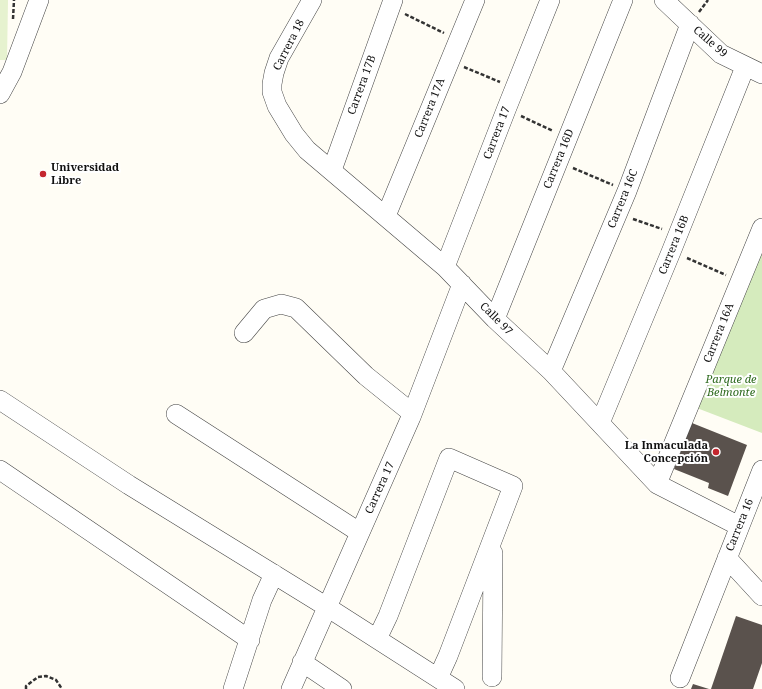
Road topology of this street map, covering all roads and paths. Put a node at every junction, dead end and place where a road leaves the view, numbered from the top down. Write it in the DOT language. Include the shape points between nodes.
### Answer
graph roads {
  1 [pos="40,0"];
  2 [pos="312,0"];
  3 [pos="475,0"];
  4 [pos="550,0"];
  5 [pos="623,0"];
  6 [pos="664,0"];
  7 [pos="392,3"];
  8 [pos="690,24"];
  9 [pos="458,40"];
  10 [pos="449,60"];
  11 [pos="754,70"];
  12 [pos="515,88"];
  13 [pos="272,92"];
  14 [pos="0,94"];
  15 [pos="506,110"];
  16 [pos="568,138"];
  17 [pos="558,162"];
  18 [pos="332,170"];
  19 [pos="627,191"];
  20 [pos="618,213"];
  21 [pos="386,216"];
  22 [pos="762,228"];
  23 [pos="675,244"];
  24 [pos="445,267"];
  25 [pos="740,281"];
  26 [pos="462,284"];
  27 [pos="495,319"];
  28 [pos="244,333"];
  29 [pos="551,371"];
  30 [pos="0,400"];
  31 [pos="412,413"];
  32 [pos="176,414"];
  33 [pos="600,423"];
  34 [pos="0,470"];
  35 [pos="762,470"];
  36 [pos="657,484"];
  37 [pos="739,526"];
  38 [pos="359,532"];
  39 [pos="493,541"];
  40 [pos="727,558"];
  41 [pos="274,574"];
  42 [pos="762,596"];
  43 [pos="327,607"];
  44 [pos="377,639"];
  45 [pos="250,640"];
  46 [pos="302,662"];
  47 [pos="492,677"];
  48 [pos="438,678"];
  49 [pos="680,678"];
  50 [pos="26,689"];
  51 [pos="62,689"];
  52 [pos="233,689"];
  53 [pos="291,689"];
  54 [pos="342,689"];
  55 [pos="455,689"];
  1 -- 14 [label="street" via="12,72"];
  2 -- 13 [label="street, Carrera 18" via="279,58"];
  3 -- 9 [label="street, Carrera 17A"];
  4 -- 12 [label="street, Carrera 17"];
  5 -- 16 [label="street, Carrera 16D"];
  6 -- 8 [label="street, Calle 99"];
  7 -- 9 [label="path"];
  7 -- 18 [label="street, Carrera 17B"];
  8 -- 11 [label="street, Calle 99" via="721,54"];
  8 -- 19 [label="street, Carrera 16C"];
  9 -- 10 [label="street, Carrera 17A"];
  10 -- 12 [label="path"];
  10 -- 21 [label="street, Carrera 17A"];
  11 -- 23 [label="street, Carrera 16B"];
  12 -- 15 [label="street, Carrera 17"];
  13 -- 18 [label="street, Calle 97" via="277,106 294,134 307,150"];
  15 -- 16 [label="path"];
  15 -- 24 [label="street, Carrera 17"];
  16 -- 17 [label="street, Carrera 16D"];
  17 -- 19 [label="path"];
  17 -- 27 [label="street, Carrera 16D"];
  18 -- 21 [label="street, Calle 97"];
  19 -- 20 [label="street, Carrera 16C"];
  20 -- 23 [label="path"];
  20 -- 29 [label="street, Carrera 16C"];
  21 -- 24 [label="street, Calle 97"];
  22 -- 25 [label="street, Carrera 16A"];
  23 -- 25 [label="path"];
  23 -- 33 [label="street, Carrera 16B"];
  24 -- 26 [label="street, Calle 97"];
  25 -- 36 [label="street, Carrera 16A"];
  26 -- 27 [label="street, Calle 97"];
  26 -- 31 [label="street, Carrera 17"];
  27 -- 29 [label="street, Calle 97"];
  28 -- 31 [label="street" via="264,309 281,304 296,308 366,376"];
  29 -- 33 [label="street, Calle 97"];
  30 -- 41 [label="street" via="129,485"];
  31 -- 38 [label="street, Carrera 17"];
  32 -- 38 [label="street"];
  33 -- 36 [label="street, Calle 97"];
  34 -- 45 [label="street"];
  35 -- 37 [label="street, Carrera 16"];
  36 -- 37 [label="street, Calle 97"];
  37 -- 40 [label="street, Carrera 16"];
  38 -- 43 [label="street, Carrera 17"];
  39 -- 44 [label="street" via="513,486 449,458"];
  39 -- 47 [label="street"];
  39 -- 48 [label="street"];
  40 -- 42 [label="street"];
  40 -- 49 [label="street, Carrera 16"];
  41 -- 43 [label="street"];
  41 -- 45 [label="street" via="262,600"];
  43 -- 44 [label="street"];
  43 -- 46 [label="street, Carrera 17"];
  44 -- 48 [label="street"];
  45 -- 52 [label="street"];
  46 -- 53 [label="street, Carrera 17"];
  46 -- 54 [label="street"];
  48 -- 55 [label="street"];
  50 -- 51 [label="path" via="26,686 38,677 46,676 56,680"];
}
